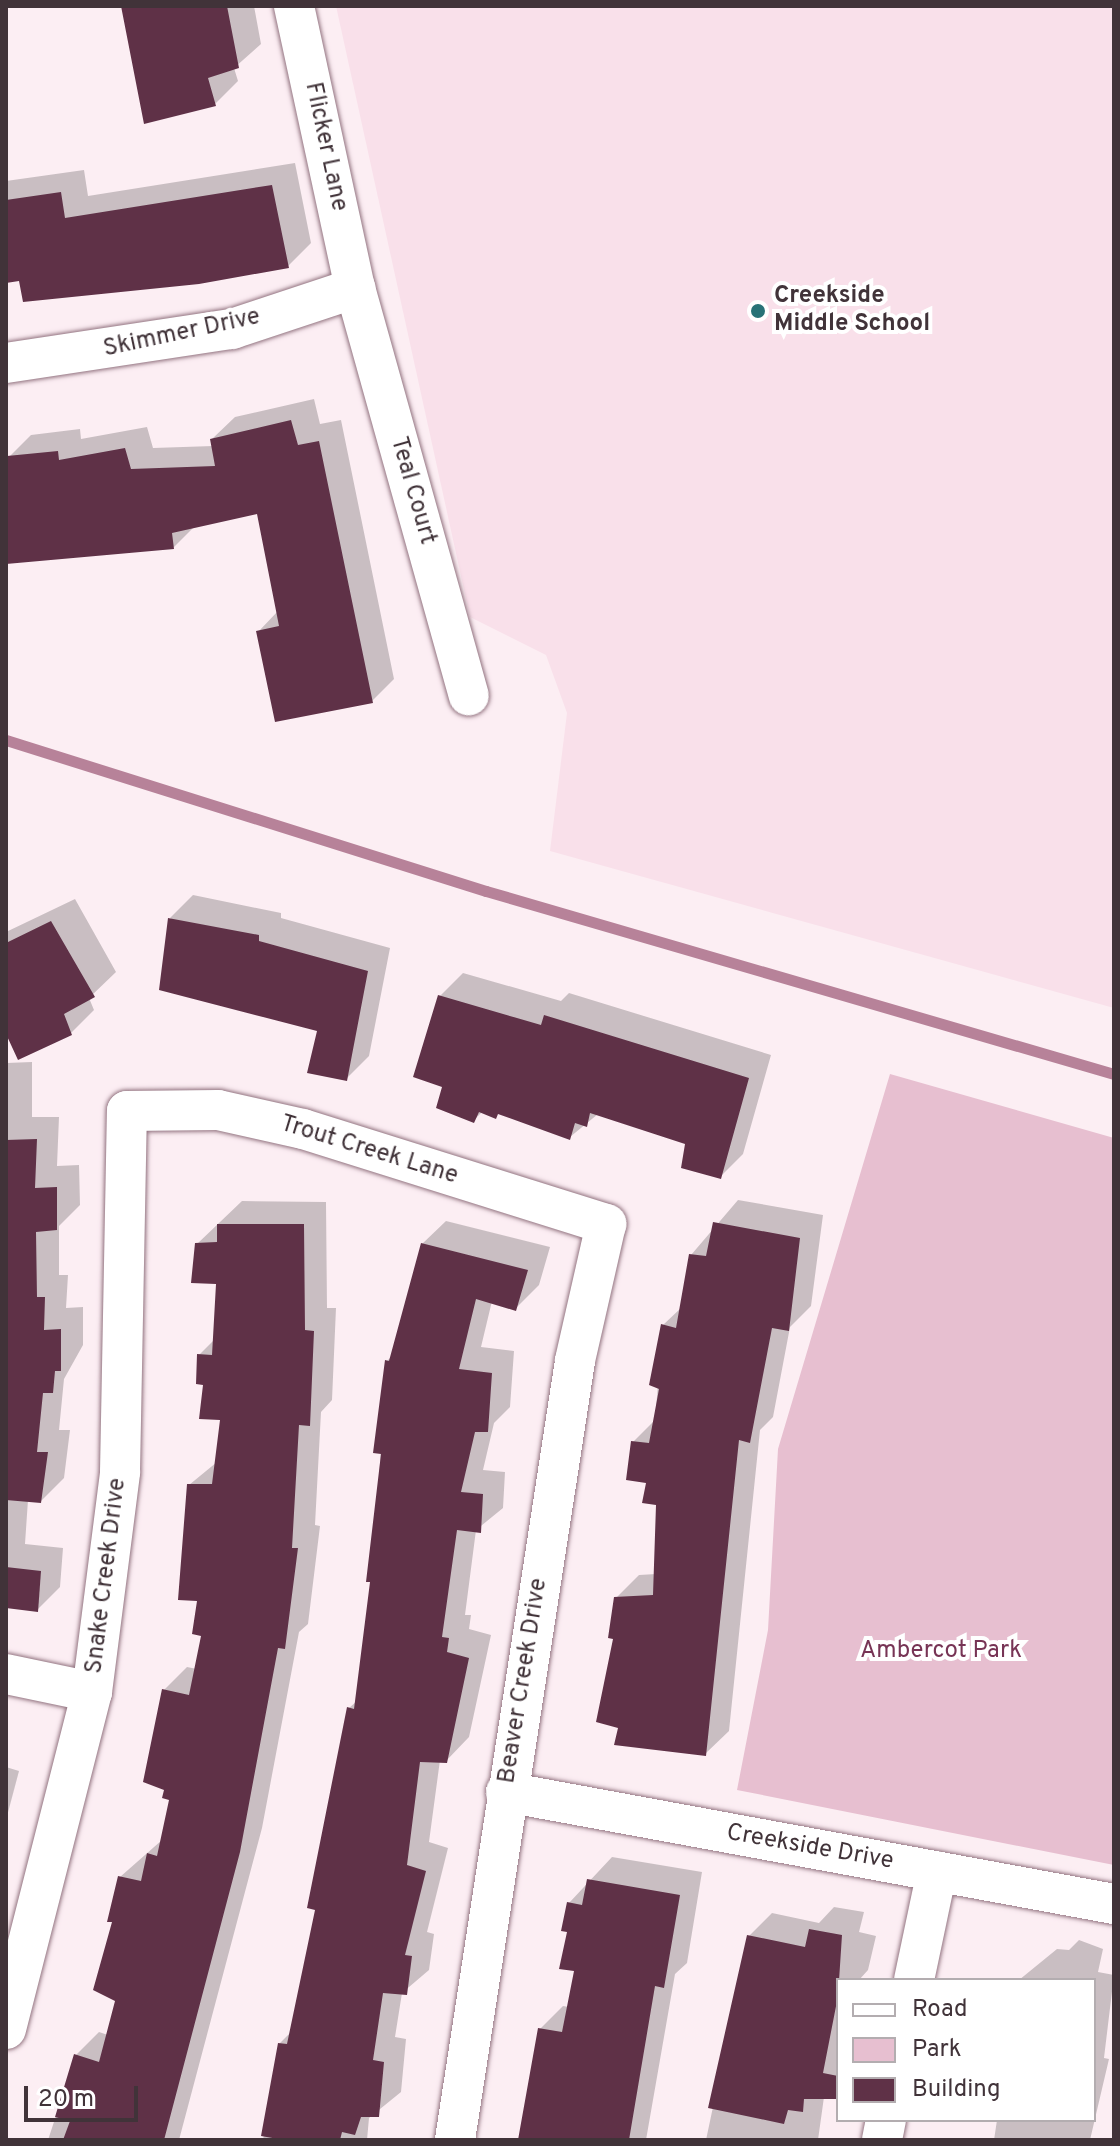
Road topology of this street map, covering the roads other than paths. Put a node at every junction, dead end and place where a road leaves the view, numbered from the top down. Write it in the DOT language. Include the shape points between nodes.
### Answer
graph roads {
  1 [pos="294,6"];
  2 [pos="355,288"];
  3 [pos="6,363"];
  4 [pos="469,695"];
  5 [pos="127,1111"];
  6 [pos="606,1224"];
  7 [pos="6,1674"];
  8 [pos="92,1692"];
  9 [pos="506,1792"];
  10 [pos="937,1871"];
  11 [pos="1114,1904"];
  12 [pos="914,1978"];
  13 [pos="6,2029"];
  14 [pos="455,2140"];
  1 -- 2 [label="street, Flicker Lane"];
  2 -- 3 [label="street, Skimmer Drive" via="232,329"];
  2 -- 4 [label="street, Teal Court"];
  5 -- 6 [label="street, Trout Creek Lane" via="218,1110 303,1129"];
  5 -- 8 [label="street, Snake Creek Drive" via="120,1472"];
  6 -- 9 [label="street, Beaver Creek Drive" via="575,1361"];
  7 -- 8 [label="street"];
  8 -- 13 [label="street, Snake Creek Drive"];
  9 -- 10 [label="street, Creekside Drive"];
  9 -- 14 [label="street, Beaver Creek Drive"];
  10 -- 11 [label="street, Creekside Drive"];
  10 -- 12 [label="street"];
}
